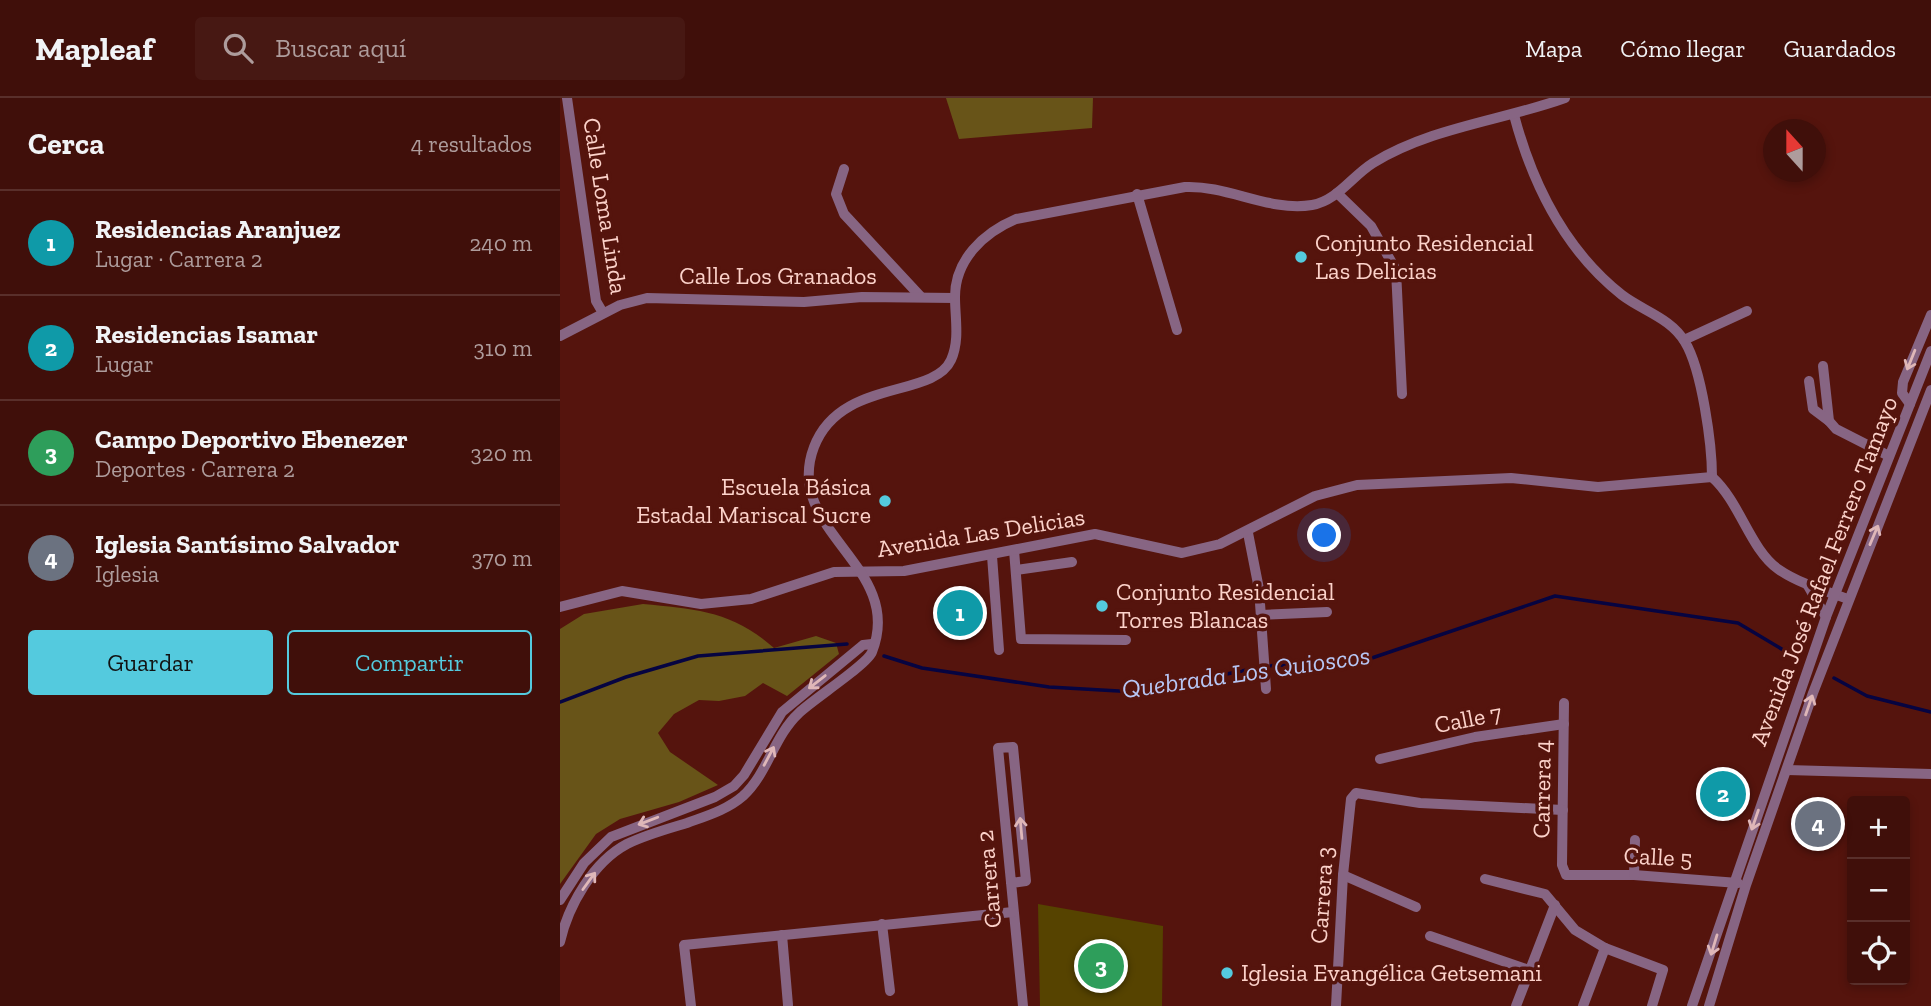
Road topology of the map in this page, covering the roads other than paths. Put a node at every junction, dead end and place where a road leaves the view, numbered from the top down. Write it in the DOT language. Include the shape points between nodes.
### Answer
graph roads {
  1 [pos="567,98"];
  2 [pos="1565,98"];
  3 [pos="1514,115"];
  4 [pos="844,169"];
  5 [pos="1338,193"];
  6 [pos="1137,194"];
  7 [pos="921,297"];
  8 [pos="955,298"];
  9 [pos="1747,311"];
  10 [pos="603,313"];
  11 [pos="1931,315"];
  12 [pos="1177,330"];
  13 [pos="560,336"];
  14 [pos="1684,340"];
  15 [pos="1931,351"];
  16 [pos="1823,366"];
  17 [pos="1809,381"];
  18 [pos="1931,390"];
  19 [pos="1402,394"];
  20 [pos="1910,404"];
  21 [pos="1829,421"];
  22 [pos="1889,456"];
  23 [pos="1712,477"];
  24 [pos="1248,533"];
  25 [pos="1014,550"];
  26 [pos="992,556"];
  27 [pos="1072,562"];
  28 [pos="1016,570"];
  29 [pos="863,572"];
  30 [pos="1807,583"];
  31 [pos="1835,594"];
  32 [pos="1848,599"];
  33 [pos="560,607"];
  34 [pos="1327,612"];
  35 [pos="1261,615"];
  36 [pos="1826,617"];
  37 [pos="1126,640"];
  38 [pos="872,644"];
  39 [pos="999,650"];
  40 [pos="1266,689"];
  41 [pos="1564,703"];
  42 [pos="1564,724"];
  43 [pos="1380,759"];
  44 [pos="1787,770"];
  45 [pos="1931,774"];
  46 [pos="1563,810"];
  47 [pos="1635,840"];
  48 [pos="1343,875"];
  49 [pos="1634,875"];
  50 [pos="1566,876"];
  51 [pos="1485,879"];
  52 [pos="1733,882"];
  53 [pos="1011,883"];
  54 [pos="1746,885"];
  55 [pos="560,900"];
  56 [pos="1555,905"];
  57 [pos="1416,907"];
  58 [pos="1013,912"];
  59 [pos="882,924"];
  60 [pos="782,935"];
  61 [pos="1430,936"];
  62 [pos="560,942"];
  63 [pos="1605,948"];
  64 [pos="1529,970"];
  65 [pos="890,990"];
  66 [pos="788,1005"];
  67 [pos="691,1006"];
  68 [pos="1023,1006"];
  69 [pos="1336,1006"];
  70 [pos="1516,1006"];
  71 [pos="1583,1006"];
  72 [pos="1652,1006"];
  73 [pos="1692,1006"];
  74 [pos="1709,1006"];
  1 -- 10 [label="street, Calle Loma Linda" via="596,301"];
  2 -- 3 [label="street"];
  3 -- 5 [label="street" via="1482,120 1402,147 1370,165"];
  3 -- 14 [label="street" via="1536,181 1564,230 1623,296 1663,319"];
  4 -- 7 [label="street" via="836,194 844,215"];
  5 -- 6 [label="street" via="1320,204 1294,206 1197,186"];
  5 -- 19 [label="street" via="1376,233 1395,270"];
  6 -- 8 [label="street" via="1002,225 976,244 957,278"];
  6 -- 12 [label="street"];
  7 -- 8 [label="street, Calle Los Granados"];
  7 -- 10 [label="street, Calle Los Granados" via="862,296 804,302 660,297 636,300"];
  8 -- 29 [label="street" via="953,351 942,373 855,403 823,429 813,448 810,472 818,514"];
  9 -- 14 [label="street"];
  10 -- 13 [label="street, Calle Loma Linda"];
  11 -- 20 [label="street, one-way" via="1903,382 1902,393"];
  14 -- 23 [label="street" via="1697,376"];
  15 -- 20 [label="street, Avenida José Rafael Ferrero Tamayo"];
  16 -- 21 [label="street"];
  17 -- 21 [label="street" via="1813,409"];
  32 -- 18 [label="street, Avenida José Rafael Ferrero Tamayo, one-way"];
  20 -- 22 [label="street, Avenida José Rafael Ferrero Tamayo"];
  21 -- 22 [label="street"];
  22 -- 31 [label="street, Avenida José Rafael Ferrero Tamayo"];
  23 -- 24 [label="street, Avenida Las Delicias" via="1598,487 1511,478 1357,485 1315,496"];
  23 -- 30 [label="street" via="1727,491 1777,568"];
  24 -- 25 [label="street, Avenida Las Delicias" via="1182,553 1095,534"];
  24 -- 35 [label="street"];
  25 -- 26 [label="street, Avenida Las Delicias"];
  25 -- 28 [label="street"];
  26 -- 29 [label="street, Avenida Las Delicias" via="904,571"];
  26 -- 39 [label="street"];
  27 -- 28 [label="street"];
  28 -- 37 [label="street" via="1021,639"];
  29 -- 33 [label="street, Avenida Las Delicias" via="834,572 751,599 701,604 622,591"];
  29 -- 38 [label="street" via="879,615"];
  30 -- 31 [label="street"];
  30 -- 36 [label="street"];
  31 -- 32 [label="street"];
  31 -- 36 [label="street, Avenida José Rafael Ferrero Tamayo"];
  44 -- 32 [label="street, Avenida José Rafael Ferrero Tamayo, one-way"];
  34 -- 35 [label="street"];
  35 -- 40 [label="street"];
  36 -- 52 [label="street, Avenida José Rafael Ferrero Tamayo, one-way"];
  38 -- 55 [label="street, one-way" via="863,645 782,712 734,786 611,838 584,863"];
  62 -- 38 [label="street, one-way" via="574,904 612,855 633,842 721,810 745,794 791,721 872,653"];
  41 -- 42 [label="street, Carrera 4"];
  42 -- 43 [label="street, Calle 7" via="1475,737"];
  42 -- 46 [label="street, Carrera 4"];
  44 -- 45 [label="street"];
  44 -- 54 [label="street, Avenida José Rafael Ferrero Tamayo"];
  46 -- 48 [label="street, Carrera 3" via="1420,803 1359,792 1351,799"];
  46 -- 50 [label="street, Carrera 4"];
  47 -- 49 [label="street"];
  48 -- 57 [label="street"];
  48 -- 69 [label="street, Carrera 3"];
  49 -- 50 [label="street, Calle 5"];
  49 -- 52 [label="street, Calle 5"];
  51 -- 56 [label="street" via="1545,894"];
  52 -- 54 [label="street, Calle 5"];
  52 -- 73 [label="street, Avenida José Rafael Ferrero Tamayo, one-way"];
  53 -- 53 [label="street, Carrera 2, one-way" via="1026,881 1013,747 998,748"];
  53 -- 58 [label="street, Carrera 2"];
  54 -- 74 [label="street, Avenida José Rafael Ferrero Tamayo"];
  56 -- 63 [label="street" via="1569,926"];
  56 -- 64 [label="street"];
  58 -- 59 [label="street"];
  58 -- 68 [label="street, Carrera 2"];
  59 -- 60 [label="street"];
  59 -- 65 [label="street"];
  60 -- 66 [label="street"];
  60 -- 67 [label="street" via="684,945"];
  61 -- 64 [label="street"];
  63 -- 71 [label="street"];
  63 -- 72 [label="street" via="1663,970"];
  64 -- 70 [label="street"];
}
